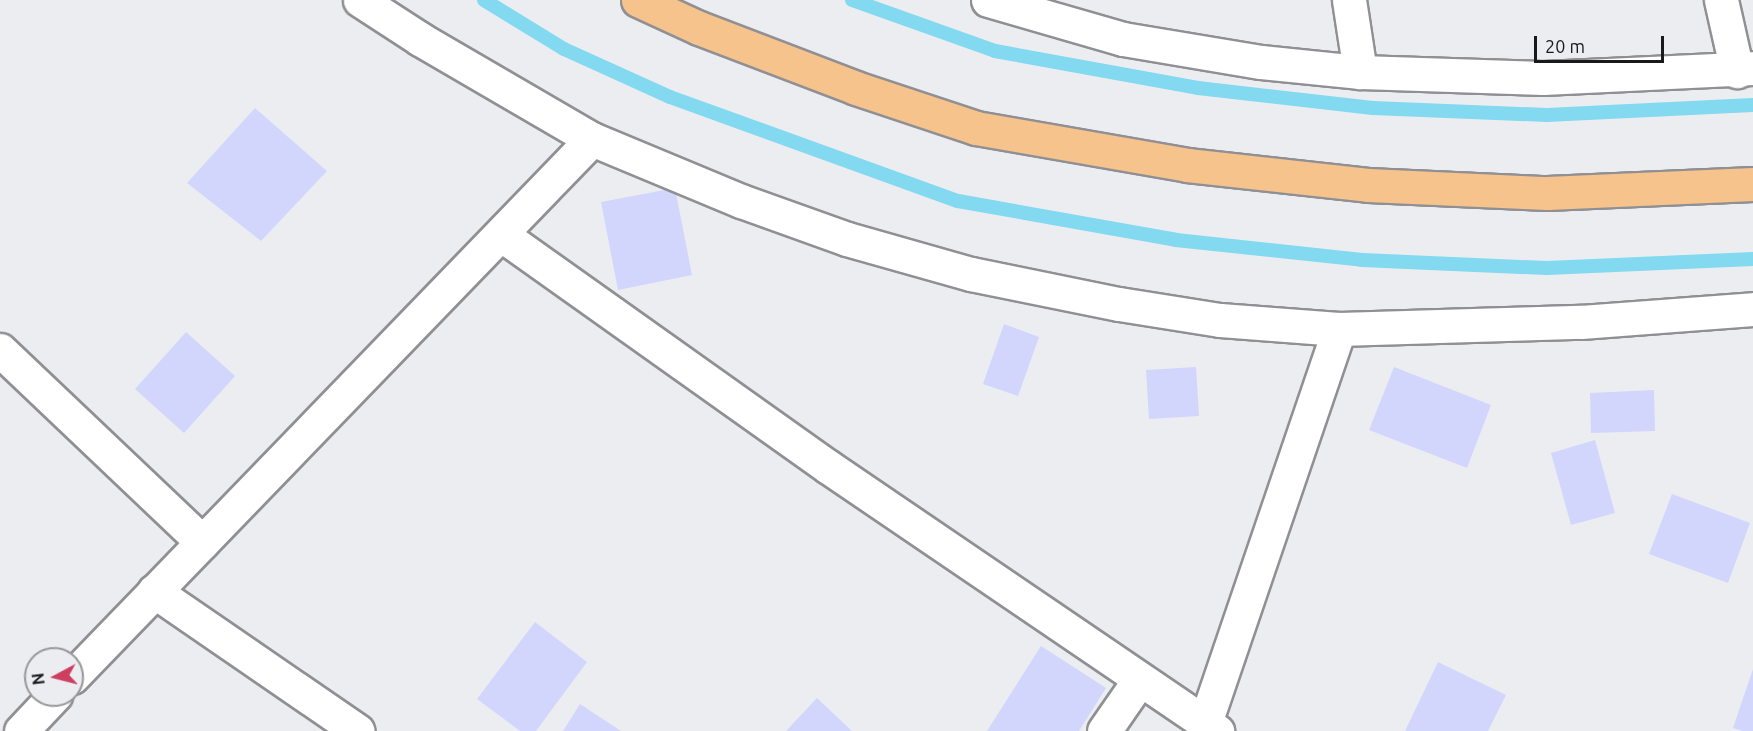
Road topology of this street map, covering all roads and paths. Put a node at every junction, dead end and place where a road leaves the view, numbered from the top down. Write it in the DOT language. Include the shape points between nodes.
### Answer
graph roads {
  1 [pos="360,0"];
  2 [pos="638,0"];
  3 [pos="988,0"];
  4 [pos="1349,0"];
  5 [pos="1721,0"];
  6 [pos="1745,69"];
  7 [pos="1360,72"];
  8 [pos="592,139"];
  9 [pos="1753,184"];
  10 [pos="502,235"];
  11 [pos="1753,309"];
  12 [pos="1339,329"];
  13 [pos="0,350"];
  14 [pos="202,542"];
  15 [pos="153,591"];
  16 [pos="84,664"];
  17 [pos="1140,679"];
  18 [pos="44,707"];
  19 [pos="1211,727"];
  20 [pos="21,731"];
  21 [pos="358,731"];
  22 [pos="1104,731"];
  1 -- 8 [label="street"];
  2 -- 9 [label="highway" via="699,28 856,88 976,128 1187,165 1368,185 1547,193"];
  3 -- 7 [label="street" via="1123,39 1261,62"];
  4 -- 7 [label="street"];
  5 -- 6 [label="street"];
  6 -- 7 [label="street" via="1543,78"];
  8 -- 10 [label="street"];
  8 -- 12 [label="street" via="752,205 971,274 1220,320"];
  10 -- 14 [label="street"];
  10 -- 17 [label="street" via="828,466"];
  11 -- 12 [label="street" via="1581,322"];
  12 -- 19 [label="street"];
  13 -- 14 [label="street"];
  14 -- 15 [label="street"];
  15 -- 16 [label="street"];
  15 -- 21 [label="street"];
  17 -- 19 [label="street"];
  17 -- 22 [label="street"];
  18 -- 20 [label="street"];
}
